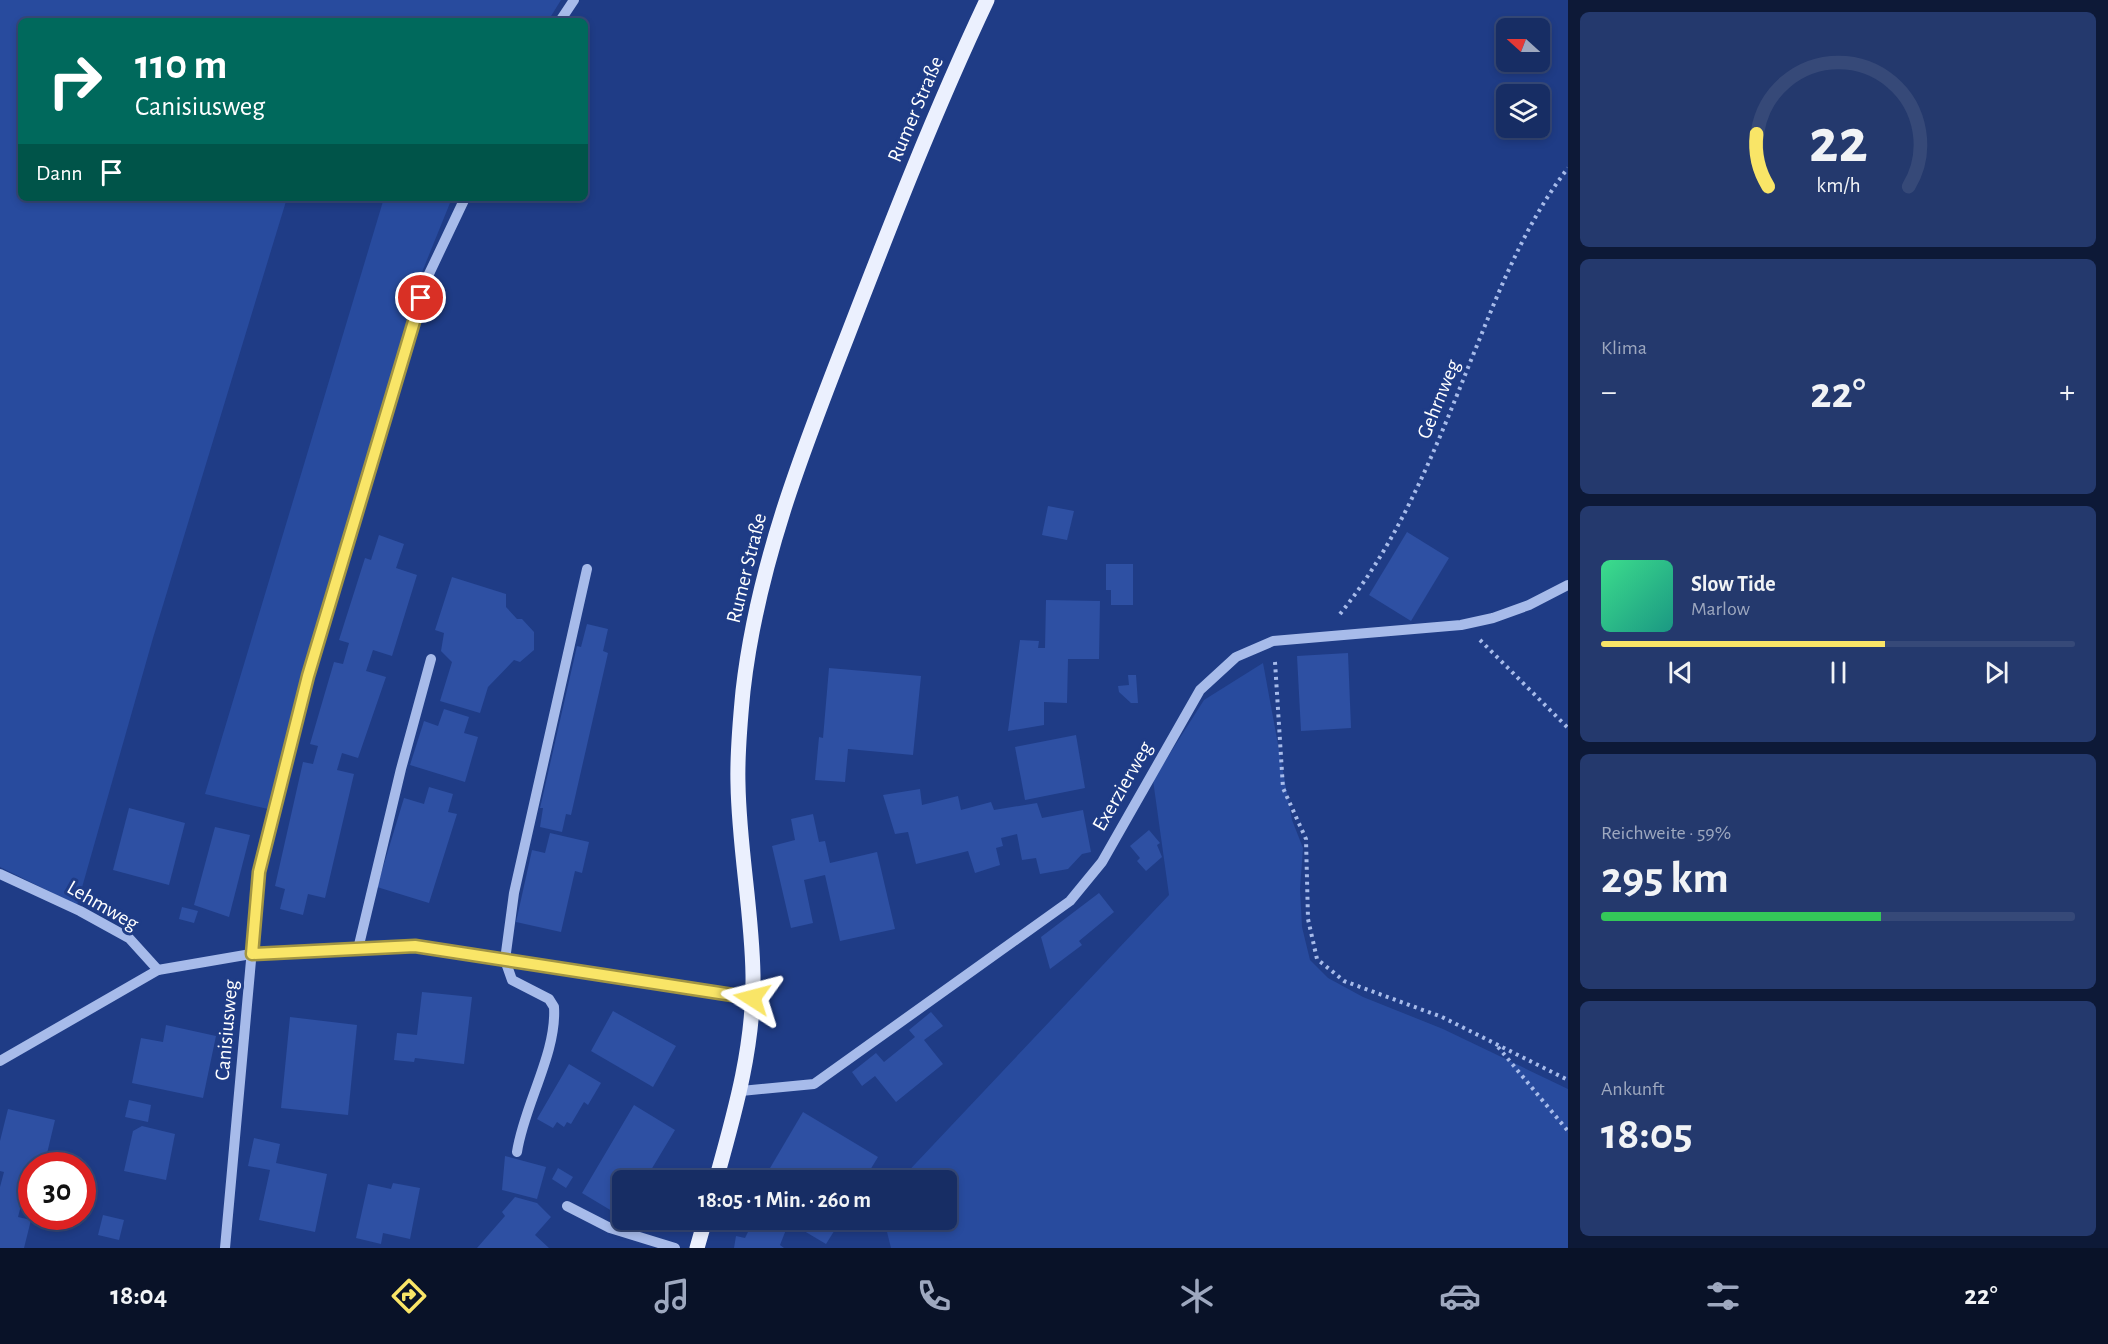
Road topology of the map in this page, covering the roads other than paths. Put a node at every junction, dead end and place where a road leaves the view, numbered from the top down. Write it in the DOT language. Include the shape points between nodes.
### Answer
graph roads {
  1 [pos="574,0"];
  2 [pos="987,0"];
  3 [pos="562,18"];
  4 [pos="464,201"];
  5 [pos="587,569"];
  6 [pos="1568,585"];
  7 [pos="431,659"];
  8 [pos="0,874"];
  9 [pos="358,949"];
  10 [pos="252,954"];
  11 [pos="505,960"];
  12 [pos="159,970"];
  13 [pos="752,998"];
  14 [pos="0,1061"];
  15 [pos="741,1091"];
  16 [pos="517,1152"];
  17 [pos="719,1170"];
  18 [pos="567,1206"];
  19 [pos="702,1230"];
  20 [pos="225,1248"];
  21 [pos="675,1248"];
  22 [pos="697,1248"];
  1 -- 3 [label="street"];
  2 -- 13 [label="main road, Rumer Straße" via="903,191 801,457 757,604 743,693 738,784 752,929"];
  4 -- 10 [label="street, Canisiusweg" via="428,276 308,676 259,872"];
  5 -- 11 [label="street" via="521,859"];
  6 -- 15 [label="street, Exerzierweg" via="1529,605 1461,625 1273,640 1236,657 1200,690 1102,862 1070,901 814,1084"];
  7 -- 9 [label="street" via="400,769"];
  8 -- 12 [label="street, Lehmweg" via="129,938"];
  9 -- 10 [label="street"];
  9 -- 11 [label="street" via="415,946"];
  10 -- 12 [label="street"];
  10 -- 20 [label="street, Canisiusweg"];
  11 -- 13 [label="street"];
  11 -- 16 [label="street" via="512,980 546,997 554,1007 550,1040 522,1123"];
  12 -- 14 [label="street"];
  13 -- 15 [label="main road, Rumer Straße"];
  15 -- 17 [label="main road, Rumer Straße"];
  18 -- 21 [label="street" via="610,1228"];
  19 -- 22 [label="main road"];
}
